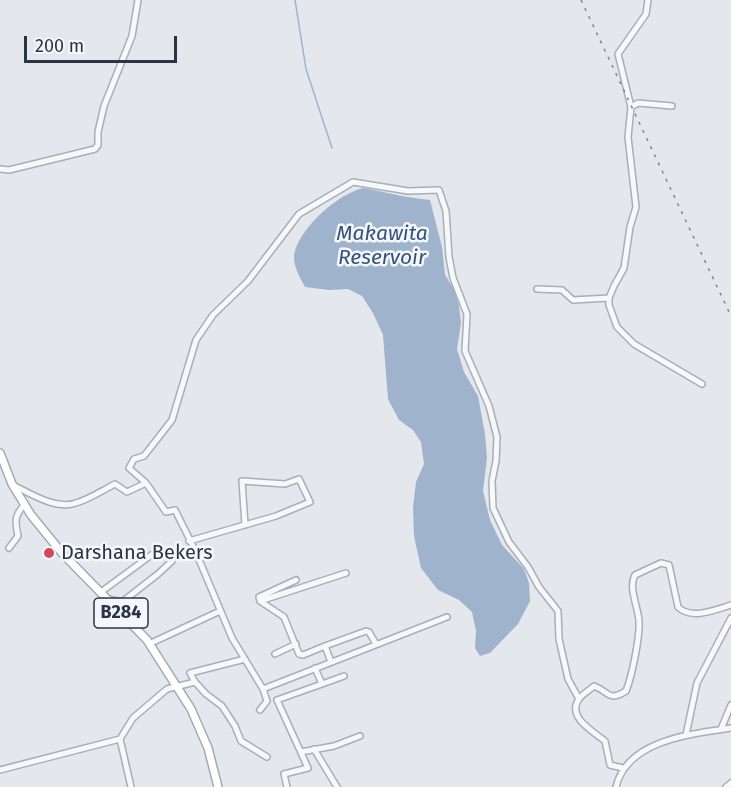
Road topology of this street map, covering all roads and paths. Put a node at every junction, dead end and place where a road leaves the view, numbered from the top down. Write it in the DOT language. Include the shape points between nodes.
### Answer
graph roads {
  1 [pos="138,0"];
  2 [pos="648,0"];
  3 [pos="672,106"];
  4 [pos="631,107"];
  5 [pos="0,169"];
  6 [pos="537,289"];
  7 [pos="609,298"];
  8 [pos="702,384"];
  9 [pos="0,453"];
  10 [pos="8,474"];
  11 [pos="0,478"];
  12 [pos="146,483"];
  13 [pos="12,484"];
  14 [pos="25,504"];
  15 [pos="244,525"];
  16 [pos="189,541"];
  17 [pos="9,549"];
  18 [pos="195,550"];
  19 [pos="174,551"];
  20 [pos="346,573"];
  21 [pos="296,580"];
  22 [pos="101,592"];
  23 [pos="108,599"];
  24 [pos="260,601"];
  25 [pos="731,605"];
  26 [pos="220,611"];
  27 [pos="447,616"];
  28 [pos="731,618"];
  29 [pos="149,644"];
  30 [pos="296,644"];
  31 [pos="376,644"];
  32 [pos="325,646"];
  33 [pos="275,654"];
  34 [pos="244,659"];
  35 [pos="331,662"];
  36 [pos="315,669"];
  37 [pos="344,676"];
  38 [pos="195,682"];
  39 [pos="322,684"];
  40 [pos="177,686"];
  41 [pos="263,689"];
  42 [pos="579,699"];
  43 [pos="731,705"];
  44 [pos="260,710"];
  45 [pos="731,728"];
  46 [pos="721,729"];
  47 [pos="686,735"];
  48 [pos="360,736"];
  49 [pos="120,739"];
  50 [pos="314,749"];
  51 [pos="301,752"];
  52 [pos="267,757"];
  53 [pos="623,768"];
  54 [pos="0,770"];
  55 [pos="731,783"];
  56 [pos="131,787"];
  57 [pos="218,787"];
  58 [pos="287,787"];
  59 [pos="337,787"];
  60 [pos="616,787"];
  61 [pos="726,787"];
  1 -- 5 [label="street" via="132,36 105,106 95,149"];
  2 -- 4 [label="street" via="646,14 618,54"];
  3 -- 4 [label="street" via="638,103"];
  4 -- 7 [label="street" via="628,137 636,207 624,268"];
  6 -- 7 [label="street" via="562,290 573,300"];
  7 -- 8 [label="street" via="613,319 629,340"];
  9 -- 10 [label="main road, B284"];
  10 -- 11 [label="street"];
  10 -- 13 [label="main road, B284"];
  12 -- 13 [label="street" via="127,492 115,484 75,504 41,499"];
  12 -- 16 [label="street" via="166,512 175,510"];
  12 -- 42 [label="street" via="129,468 135,459 144,456 172,420 195,340 299,214 353,182 408,191 439,190 446,211 453,278 467,314 465,351 489,406 497,438 493,508 509,542 558,611 559,639 568,680"];
  13 -- 14 [label="main road, B284"];
  14 -- 17 [label="street" via="14,520 18,536"];
  14 -- 22 [label="main road, B284" via="62,553"];
  15 -- 16 [label="street" via="242,481 285,484 298,479 310,502 276,516"];
  16 -- 18 [label="street"];
  18 -- 19 [label="street"];
  18 -- 26 [label="street"];
  19 -- 22 [label="street" via="154,553"];
  19 -- 23 [label="street" via="172,561 122,602"];
  20 -- 24 [label="street"];
  21 -- 24 [label="street" via="259,597"];
  22 -- 23 [label="main road, B284"];
  23 -- 29 [label="main road, B284"];
  24 -- 30 [label="street" via="284,617"];
  25 -- 42 [label="street" via="689,614 678,607 669,565 661,563 635,575 632,581 639,631 626,691 610,697 594,686"];
  26 -- 29 [label="street"];
  26 -- 34 [label="street"];
  27 -- 31 [label="street"];
  28 -- 47 [label="street" via="697,684"];
  29 -- 40 [label="main road, B284"];
  30 -- 32 [label="street" via="303,655"];
  30 -- 33 [label="street"];
  31 -- 32 [label="street" via="366,631"];
  31 -- 35 [label="street"];
  32 -- 35 [label="street"];
  34 -- 38 [label="street" via="190,673"];
  34 -- 41 [label="street"];
  35 -- 36 [label="street"];
  36 -- 39 [label="street"];
  36 -- 41 [label="street"];
  37 -- 39 [label="street"];
  38 -- 40 [label="street"];
  38 -- 52 [label="street" via="222,706 241,741"];
  39 -- 51 [label="street" via="277,700"];
  40 -- 49 [label="street" via="167,689 133,718"];
  40 -- 57 [label="main road, B284" via="208,748"];
  41 -- 44 [label="street" via="267,700"];
  42 -- 53 [label="street" via="577,716 605,741 610,765"];
  43 -- 46 [label="street"];
  45 -- 46 [label="street"];
  46 -- 47 [label="street"];
  47 -- 53 [label="street" via="662,742 630,759"];
  48 -- 50 [label="street"];
  49 -- 54 [label="street"];
  49 -- 56 [label="street"];
  50 -- 51 [label="street"];
  50 -- 59 [label="street"];
  51 -- 58 [label="street" via="308,768 284,774"];
  53 -- 60 [label="street"];
  55 -- 61 [label="street"];
}
